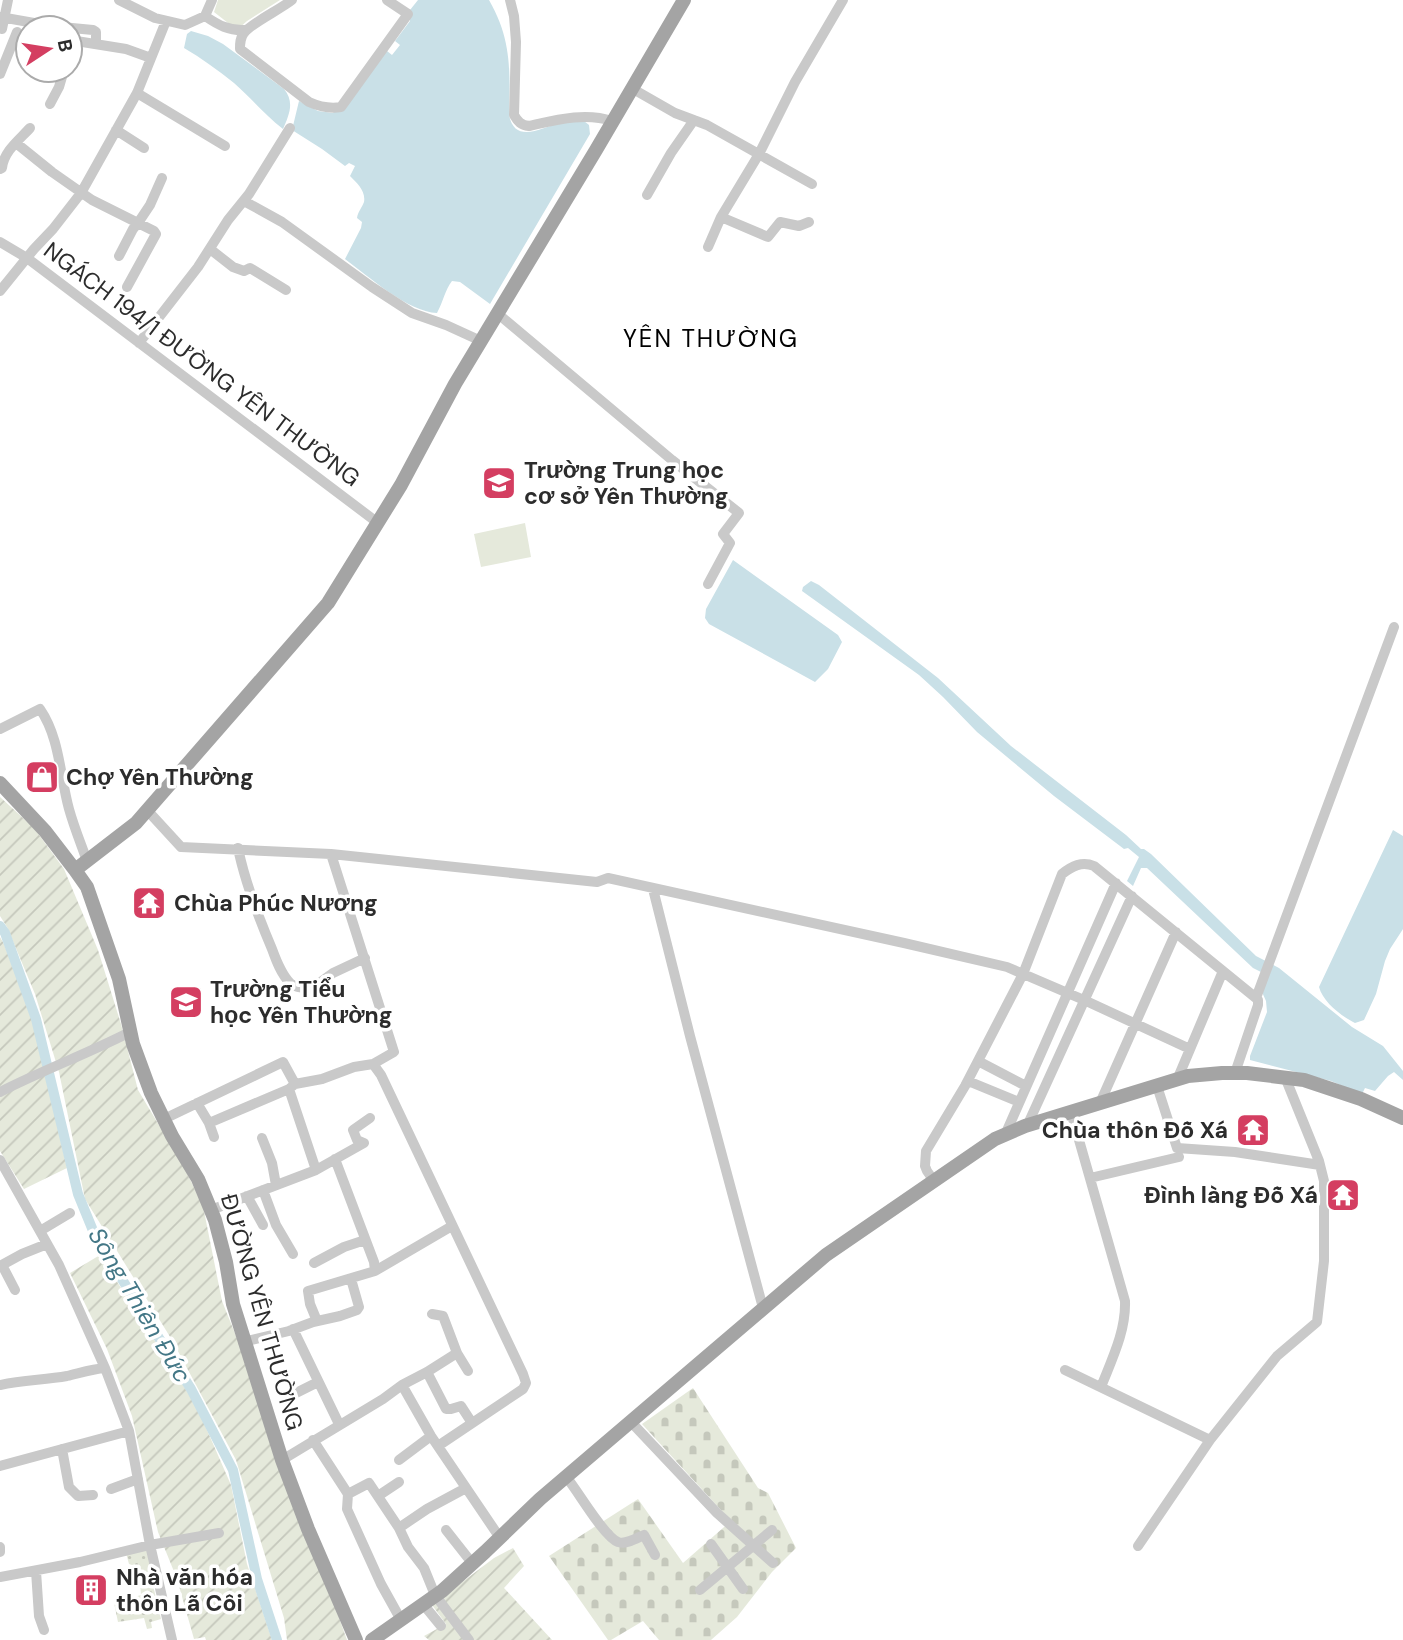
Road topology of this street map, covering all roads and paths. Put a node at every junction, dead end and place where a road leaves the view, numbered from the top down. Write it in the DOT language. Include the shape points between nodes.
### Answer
graph roads {
  1 [pos="8,0"];
  2 [pos="119,0"];
  3 [pos="212,0"];
  4 [pos="292,0"];
  5 [pos="387,0"];
  6 [pos="510,0"];
  7 [pos="684,0"];
  8 [pos="843,0"];
  9 [pos="205,16"];
  10 [pos="166,21"];
  11 [pos="2,23"];
  12 [pos="245,30"];
  13 [pos="84,43"];
  14 [pos="96,44"];
  15 [pos="14,49"];
  16 [pos="151,58"];
  17 [pos="0,74"];
  18 [pos="60,84"];
  19 [pos="632,89"];
  20 [pos="137,93"];
  21 [pos="50,104"];
  22 [pos="694,120"];
  23 [pos="612,121"];
  24 [pos="30,128"];
  25 [pos="290,128"];
  26 [pos="116,130"];
  27 [pos="16,142"];
  28 [pos="225,146"];
  29 [pos="145,148"];
  30 [pos="759,154"];
  31 [pos="0,169"];
  32 [pos="162,178"];
  33 [pos="812,184"];
  34 [pos="81,193"];
  35 [pos="647,195"];
  36 [pos="244,201"];
  37 [pos="722,216"];
  38 [pos="809,222"];
  39 [pos="138,223"];
  40 [pos="0,242"];
  41 [pos="708,247"];
  42 [pos="210,249"];
  43 [pos="119,256"];
  44 [pos="27,258"];
  45 [pos="127,287"];
  46 [pos="286,290"];
  47 [pos="0,291"];
  48 [pos="497,313"];
  49 [pos="481,341"];
  50 [pos="139,343"];
  51 [pos="378,523"];
  52 [pos="708,584"];
  53 [pos="1394,627"];
  54 [pos="0,729"];
  55 [pos="0,783"];
  56 [pos="147,810"];
  57 [pos="238,848"];
  58 [pos="331,854"];
  59 [pos="81,865"];
  60 [pos="1116,883"];
  61 [pos="653,889"];
  62 [pos="1132,896"];
  63 [pos="1176,932"];
  64 [pos="365,957"];
  65 [pos="1223,971"];
  66 [pos="1023,974"];
  67 [pos="1067,992"];
  68 [pos="1256,998"];
  69 [pos="1084,1000"];
  70 [pos="1136,1024"];
  71 [pos="130,1032"];
  72 [pos="1190,1049"];
  73 [pos="978,1061"];
  74 [pos="373,1064"];
  75 [pos="1235,1073"];
  76 [pos="1285,1077"];
  77 [pos="1177,1080"];
  78 [pos="968,1081"];
  79 [pos="292,1086"];
  80 [pos="1026,1086"];
  81 [pos="1157,1086"];
  82 [pos="0,1092"];
  83 [pos="1019,1102"];
  84 [pos="197,1103"];
  85 [pos="1100,1103"];
  86 [pos="1071,1112"];
  87 [pos="370,1118"];
  88 [pos="1403,1118"];
  89 [pos="164,1119"];
  90 [pos="209,1123"];
  91 [pos="1027,1126"];
  92 [pos="1005,1135"];
  93 [pos="214,1137"];
  94 [pos="262,1138"];
  95 [pos="1178,1157"];
  96 [pos="335,1159"];
  97 [pos="0,1160"];
  98 [pos="1320,1165"];
  99 [pos="316,1170"];
  100 [pos="1090,1178"];
  101 [pos="934,1181"];
  102 [pos="276,1185"];
  103 [pos="263,1190"];
  104 [pos="247,1196"];
  105 [pos="211,1210"];
  106 [pos="70,1213"];
  107 [pos="263,1225"];
  108 [pos="452,1226"];
  109 [pos="40,1231"];
  110 [pos="365,1240"];
  111 [pos="47,1244"];
  112 [pos="293,1254"];
  113 [pos="314,1263"];
  114 [pos="1,1265"];
  115 [pos="375,1271"];
  116 [pos="351,1279"];
  117 [pos="15,1290"];
  118 [pos="763,1308"];
  119 [pos="432,1314"];
  120 [pos="317,1321"];
  121 [pos="293,1329"];
  122 [pos="243,1342"];
  123 [pos="457,1353"];
  124 [pos="105,1368"];
  125 [pos="1065,1370"];
  126 [pos="468,1371"];
  127 [pos="427,1372"];
  128 [pos="318,1382"];
  129 [pos="0,1385"];
  130 [pos="402,1385"];
  131 [pos="1101,1387"];
  132 [pos="294,1394"];
  133 [pos="631,1422"];
  134 [pos="472,1423"];
  135 [pos="339,1424"];
  136 [pos="130,1431"];
  137 [pos="431,1436"];
  138 [pos="313,1440"];
  139 [pos="1210,1440"];
  140 [pos="438,1446"];
  141 [pos="62,1449"];
  142 [pos="282,1460"];
  143 [pos="398,1460"];
  144 [pos="0,1466"];
  145 [pos="138,1479"];
  146 [pos="399,1482"];
  147 [pos="570,1482"];
  148 [pos="466,1488"];
  149 [pos="111,1489"];
  150 [pos="348,1494"];
  151 [pos="93,1496"];
  152 [pos="378,1496"];
  153 [pos="399,1528"];
  154 [pos="446,1530"];
  155 [pos="772,1530"];
  156 [pos="219,1533"];
  157 [pos="500,1538"];
  158 [pos="711,1544"];
  159 [pos="150,1545"];
  160 [pos="753,1545"];
  161 [pos="1138,1546"];
  162 [pos="0,1547"];
  163 [pos="0,1552"];
  164 [pos="655,1555"];
  165 [pos="472,1563"];
  166 [pos="773,1563"];
  167 [pos="728,1566"];
  168 [pos="36,1571"];
  169 [pos="0,1577"];
  170 [pos="743,1589"];
  171 [pos="700,1590"];
  172 [pos="429,1600"];
  173 [pos="401,1620"];
  174 [pos="441,1626"];
  175 [pos="44,1630"];
  176 [pos="172,1640"];
  177 [pos="356,1640"];
  178 [pos="372,1640"];
  179 [pos="469,1640"];
  1 -- 11 [label="street"];
  2 -- 10 [label="street"];
  3 -- 9 [label="street"];
  4 -- 12 [label="street"];
  5 -- 12 [label="street" via="408,13 341,107 309,102 240,49"];
  6 -- 23 [label="street" via="516,41 517,120 529,126 589,116"];
  7 -- 19 [label="main road"];
  8 -- 30 [label="street"];
  9 -- 10 [label="street" via="185,25"];
  9 -- 12 [label="street" via="228,29"];
  10 -- 16 [label="street"];
  11 -- 14 [label="street" via="93,30"];
  13 -- 14 [label="street"];
  14 -- 16 [label="street"];
  15 -- 17 [label="street"];
  16 -- 20 [label="street"];
  18 -- 21 [label="street"];
  19 -- 22 [label="street"];
  19 -- 23 [label="main road"];
  20 -- 26 [label="street"];
  20 -- 28 [label="street"];
  22 -- 30 [label="street"];
  22 -- 35 [label="street"];
  23 -- 48 [label="main road"];
  24 -- 27 [label="street"];
  25 -- 36 [label="street"];
  26 -- 29 [label="street"];
  26 -- 34 [label="street"];
  27 -- 31 [label="street"];
  27 -- 34 [label="street"];
  30 -- 33 [label="street"];
  30 -- 37 [label="street"];
  32 -- 39 [label="street"];
  34 -- 39 [label="street"];
  34 -- 44 [label="street"];
  36 -- 42 [label="street"];
  36 -- 49 [label="street" via="282,222 412,313"];
  37 -- 38 [label="street" via="768,237 780,222 799,226"];
  37 -- 41 [label="street"];
  39 -- 43 [label="street"];
  39 -- 45 [label="street" via="156,234"];
  40 -- 44 [label="street, NGÁCH 194/1 ĐƯỜNG YÊN THƯỜNG"];
  42 -- 46 [label="street" via="233,267 250,268"];
  42 -- 50 [label="street"];
  44 -- 47 [label="street"];
  44 -- 50 [label="street, NGÁCH 194/1 ĐƯỜNG YÊN THƯỜNG"];
  48 -- 49 [label="main road"];
  48 -- 52 [label="street" via="739,513 723,534 730,543"];
  49 -- 51 [label="main road"];
  50 -- 51 [label="street, NGÁCH 194/1 ĐƯỜNG YÊN THƯỜNG"];
  51 -- 56 [label="main road" via="328,603"];
  53 -- 68 [label="street"];
  54 -- 59 [label="street" via="40,709 45,716"];
  55 -- 59 [label="main road, ĐƯỜNG YÊN THƯỜNG"];
  56 -- 57 [label="street" via="181,847"];
  56 -- 59 [label="main road"];
  57 -- 58 [label="street"];
  57 -- 64 [label="street" via="268,939 288,982 311,989"];
  58 -- 61 [label="street" via="597,882 608,878"];
  58 -- 64 [label="street"];
  59 -- 71 [label="main road, ĐƯỜNG YÊN THƯỜNG" via="119,979"];
  60 -- 62 [label="street"];
  60 -- 66 [label="street" via="1088,863 1062,874"];
  60 -- 67 [label="street"];
  61 -- 66 [label="street" via="904,943"];
  61 -- 118 [label="street"];
  62 -- 63 [label="street"];
  62 -- 69 [label="street"];
  63 -- 65 [label="street"];
  63 -- 70 [label="street"];
  64 -- 74 [label="street" via="394,1052"];
  65 -- 68 [label="street"];
  65 -- 72 [label="street"];
  66 -- 67 [label="street"];
  66 -- 73 [label="street"];
  67 -- 69 [label="street"];
  67 -- 80 [label="street"];
  68 -- 75 [label="street" via="1258,1006"];
  69 -- 70 [label="street"];
  69 -- 91 [label="street"];
  70 -- 72 [label="street"];
  70 -- 85 [label="street"];
  71 -- 82 [label="street"];
  71 -- 89 [label="main road, ĐƯỜNG YÊN THƯỜNG"];
  72 -- 77 [label="street"];
  73 -- 78 [label="street"];
  73 -- 80 [label="street"];
  74 -- 79 [label="street"];
  74 -- 108 [label="street"];
  75 -- 76 [label="main road"];
  75 -- 77 [label="main road"];
  76 -- 88 [label="main road" via="1338,1091"];
  76 -- 98 [label="street"];
  77 -- 81 [label="main road"];
  78 -- 83 [label="street"];
  78 -- 101 [label="street" via="926,1151 925,1166"];
  79 -- 84 [label="street" via="283,1062"];
  79 -- 90 [label="street"];
  79 -- 99 [label="street"];
  80 -- 83 [label="street"];
  81 -- 85 [label="main road"];
  81 -- 98 [label="street" via="1177,1149"];
  83 -- 92 [label="street"];
  84 -- 89 [label="street"];
  84 -- 90 [label="street"];
  85 -- 86 [label="main road"];
  86 -- 91 [label="main road"];
  86 -- 100 [label="street"];
  87 -- 96 [label="street" via="353,1130 364,1143"];
  89 -- 105 [label="main road, ĐƯỜNG YÊN THƯỜNG"];
  90 -- 93 [label="street"];
  91 -- 92 [label="main road"];
  92 -- 101 [label="main road"];
  94 -- 102 [label="street"];
  95 -- 100 [label="street"];
  96 -- 99 [label="street"];
  96 -- 110 [label="street"];
  97 -- 109 [label="street"];
  98 -- 139 [label="street" via="1324,1261 1317,1322 1277,1356"];
  99 -- 102 [label="street"];
  100 -- 131 [label="street" via="1126,1316"];
  101 -- 118 [label="main road" via="826,1255"];
  102 -- 103 [label="street"];
  103 -- 104 [label="street"];
  103 -- 112 [label="street"];
  104 -- 105 [label="street"];
  104 -- 107 [label="street"];
  105 -- 122 [label="main road, ĐƯỜNG YÊN THƯỜNG"];
  106 -- 109 [label="street"];
  108 -- 115 [label="street"];
  108 -- 134 [label="street" via="526,1383"];
  109 -- 111 [label="street"];
  110 -- 113 [label="street"];
  110 -- 115 [label="street"];
  111 -- 114 [label="street"];
  111 -- 124 [label="street"];
  114 -- 117 [label="street"];
  115 -- 116 [label="street"];
  116 -- 120 [label="street" via="357,1310"];
  116 -- 120 [label="street" via="308,1291"];
  118 -- 133 [label="main road"];
  119 -- 123 [label="street" via="443,1316"];
  120 -- 121 [label="street"];
  121 -- 122 [label="street"];
  121 -- 128 [label="street"];
  122 -- 142 [label="main road, ĐƯỜNG YÊN THƯỜNG"];
  123 -- 126 [label="street"];
  123 -- 127 [label="street"];
  124 -- 129 [label="street"];
  124 -- 136 [label="street"];
  125 -- 131 [label="street"];
  127 -- 130 [label="street"];
  127 -- 134 [label="street" via="446,1409 461,1406"];
  128 -- 132 [label="street"];
  128 -- 135 [label="street"];
  130 -- 135 [label="street"];
  130 -- 137 [label="street"];
  131 -- 139 [label="street"];
  133 -- 147 [label="main road"];
  133 -- 160 [label="street"];
  134 -- 140 [label="street"];
  135 -- 138 [label="street"];
  136 -- 141 [label="street"];
  136 -- 145 [label="street"];
  137 -- 140 [label="street"];
  137 -- 143 [label="street"];
  138 -- 142 [label="street"];
  138 -- 150 [label="street"];
  139 -- 161 [label="street"];
  140 -- 148 [label="street"];
  141 -- 144 [label="street"];
  141 -- 151 [label="street" via="69,1487 78,1496"];
  142 -- 177 [label="main road, ĐƯỜNG YÊN THƯỜNG"];
  145 -- 149 [label="street"];
  145 -- 159 [label="street"];
  146 -- 152 [label="street"];
  147 -- 157 [label="main road" via="540,1499"];
  147 -- 164 [label="street" via="615,1542 644,1535"];
  148 -- 153 [label="street"];
  148 -- 157 [label="street"];
  150 -- 152 [label="street" via="369,1483"];
  150 -- 173 [label="street" via="347,1509"];
  152 -- 153 [label="street"];
  153 -- 172 [label="street" via="424,1568"];
  154 -- 165 [label="street"];
  155 -- 160 [label="street"];
  156 -- 159 [label="street"];
  157 -- 165 [label="main road"];
  158 -- 167 [label="street"];
  159 -- 168 [label="street"];
  159 -- 176 [label="street"];
  160 -- 166 [label="street"];
  160 -- 167 [label="street"];
  162 -- 163 [label="street"];
  165 -- 172 [label="main road"];
  167 -- 170 [label="street"];
  167 -- 171 [label="street"];
  168 -- 169 [label="street"];
  168 -- 175 [label="street"];
  172 -- 173 [label="main road"];
  172 -- 174 [label="street"];
  172 -- 179 [label="street"];
  173 -- 178 [label="main road"];
}
